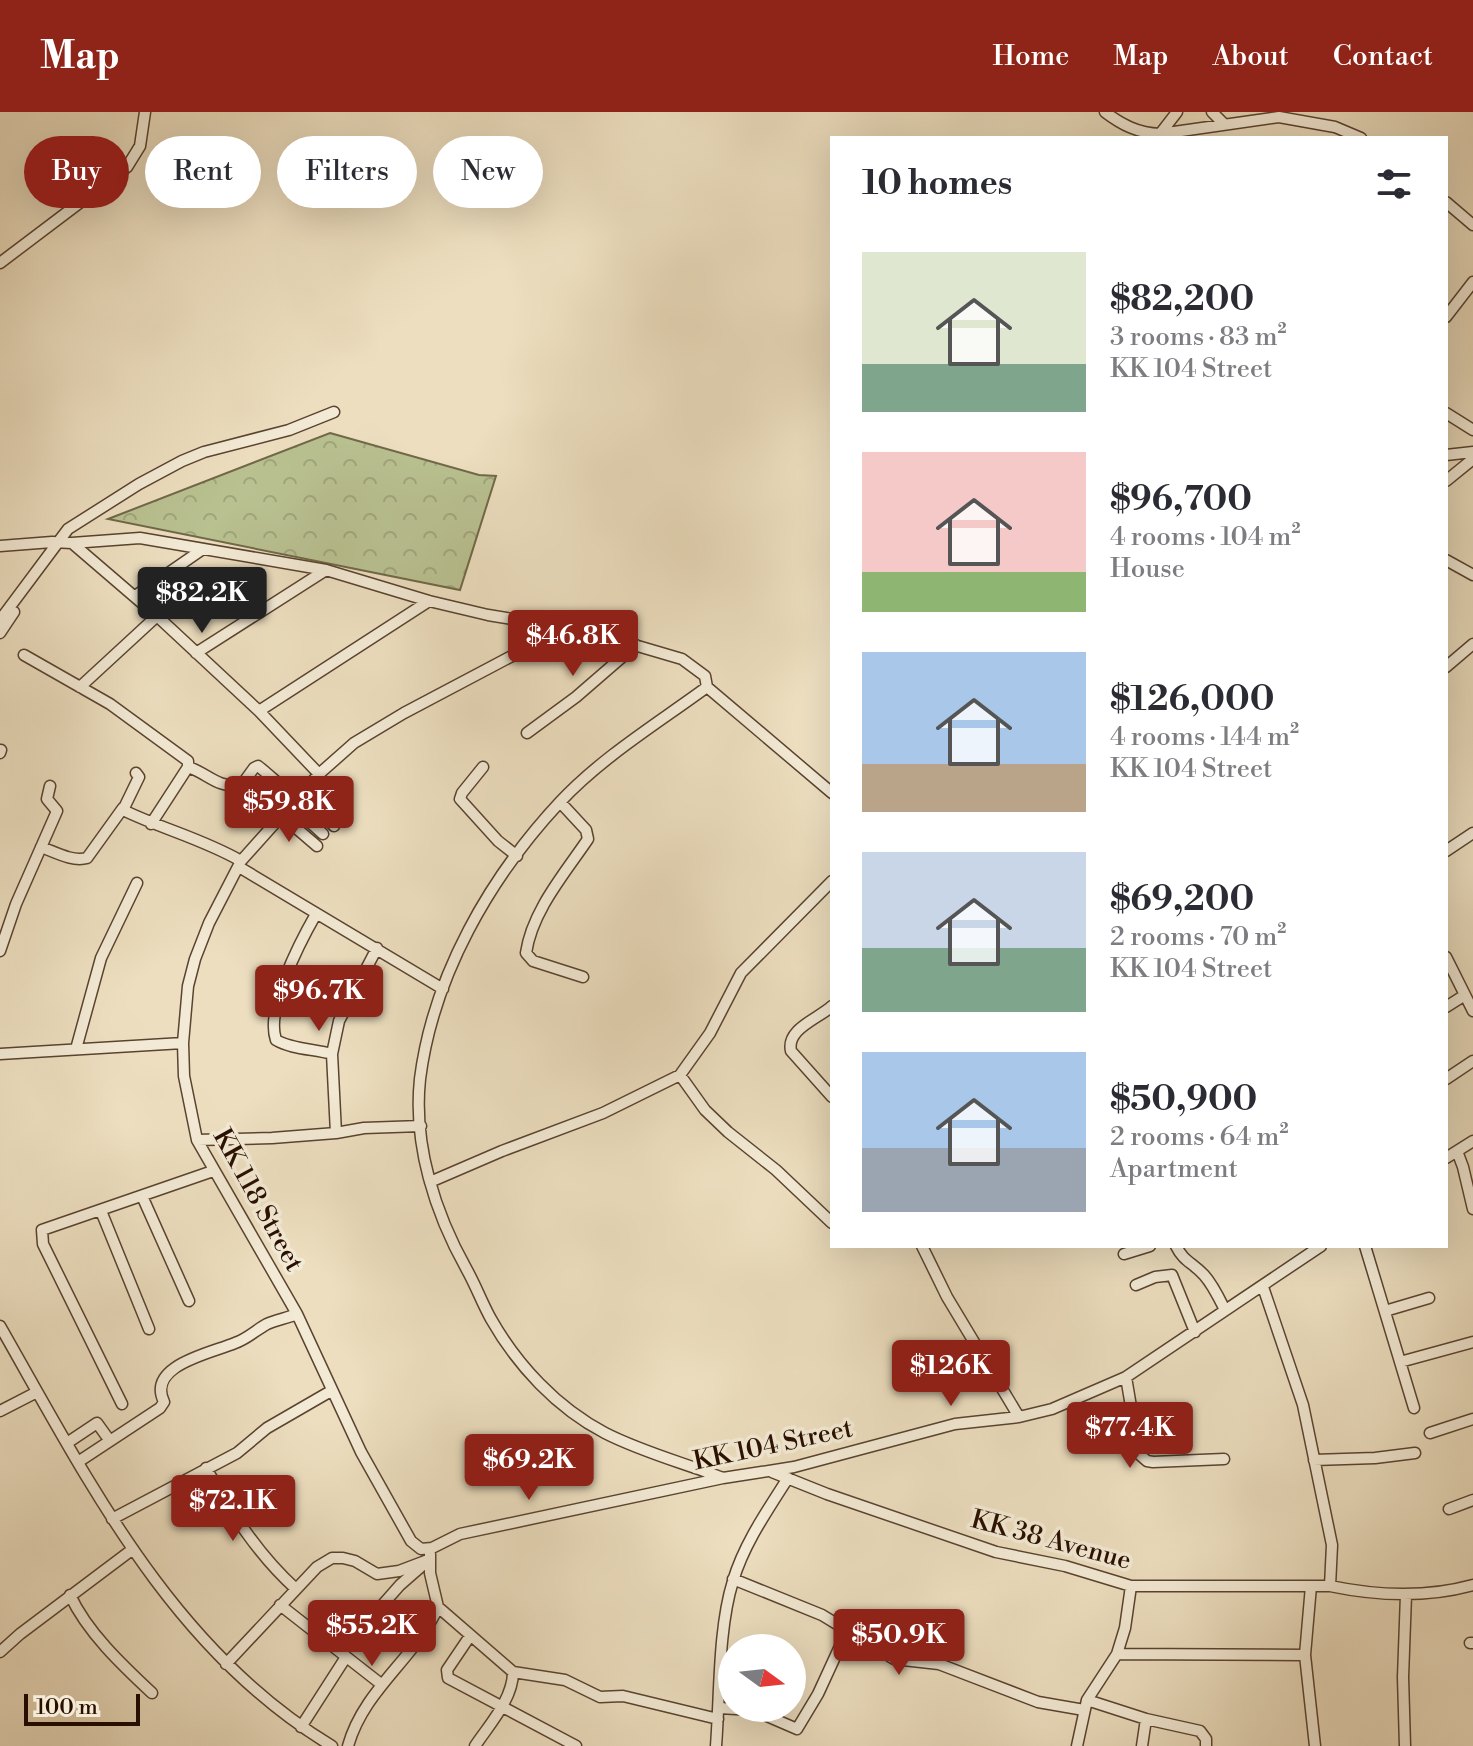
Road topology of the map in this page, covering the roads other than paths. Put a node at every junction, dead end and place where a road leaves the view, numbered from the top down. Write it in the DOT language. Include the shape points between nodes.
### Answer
graph roads {
  1 [pos="145,112"];
  2 [pos="1105,112"];
  3 [pos="1177,112"];
  4 [pos="1212,112"];
  5 [pos="1224,124"];
  6 [pos="1160,134"];
  7 [pos="1356,136"];
  8 [pos="1448,204"];
  9 [pos="1473,225"];
  10 [pos="0,263"];
  11 [pos="1473,282"];
  12 [pos="1448,314"];
  13 [pos="334,412"];
  14 [pos="1448,414"];
  15 [pos="1473,430"];
  16 [pos="1473,452"];
  17 [pos="1448,455"];
  18 [pos="1473,459"];
  19 [pos="1448,479"];
  20 [pos="56,542"];
  21 [pos="72,543"];
  22 [pos="0,545"];
  23 [pos="203,549"];
  24 [pos="1448,561"];
  25 [pos="326,570"];
  26 [pos="1473,575"];
  27 [pos="135,596"];
  28 [pos="429,601"];
  29 [pos="157,616"];
  30 [pos="0,620"];
  31 [pos="573,629"];
  32 [pos="0,633"];
  33 [pos="1473,644"];
  34 [pos="636,645"];
  35 [pos="196,653"];
  36 [pos="24,655"];
  37 [pos="1448,665"];
  38 [pos="80,687"];
  39 [pos="707,687"];
  40 [pos="259,711"];
  41 [pos="527,733"];
  42 [pos="188,767"];
  43 [pos="483,767"];
  44 [pos="136,773"];
  45 [pos="319,774"];
  46 [pos="50,786"];
  47 [pos="830,791"];
  48 [pos="297,798"];
  49 [pos="560,802"];
  50 [pos="123,808"];
  51 [pos="282,816"];
  52 [pos="151,824"];
  53 [pos="334,826"];
  54 [pos="1473,833"];
  55 [pos="323,834"];
  56 [pos="317,846"];
  57 [pos="41,847"];
  58 [pos="1448,850"];
  59 [pos="517,856"];
  60 [pos="240,864"];
  61 [pos="137,883"];
  62 [pos="830,883"];
  63 [pos="316,914"];
  64 [pos="377,948"];
  65 [pos="0,951"];
  66 [pos="1448,961"];
  67 [pos="583,977"];
  68 [pos="443,989"];
  69 [pos="1465,995"];
  70 [pos="1448,1006"];
  71 [pos="830,1007"];
  72 [pos="1473,1011"];
  73 [pos="183,1043"];
  74 [pos="76,1049"];
  75 [pos="0,1054"];
  76 [pos="332,1054"];
  77 [pos="1473,1061"];
  78 [pos="680,1075"];
  79 [pos="1448,1078"];
  80 [pos="830,1095"];
  81 [pos="421,1126"];
  82 [pos="336,1133"];
  83 [pos="197,1140"];
  84 [pos="1473,1141"];
  85 [pos="1457,1151"];
  86 [pos="1448,1157"];
  87 [pos="213,1171"];
  88 [pos="430,1182"];
  89 [pos="142,1196"];
  90 [pos="1473,1209"];
  91 [pos="101,1211"];
  92 [pos="830,1221"];
  93 [pos="923,1248"];
  94 [pos="1144,1248"];
  95 [pos="1177,1248"];
  96 [pos="1318,1248"];
  97 [pos="1366,1248"];
  98 [pos="1124,1254"];
  99 [pos="1136,1285"];
  100 [pos="1263,1287"];
  101 [pos="1429,1298"];
  102 [pos="189,1301"];
  103 [pos="1225,1310"];
  104 [pos="1385,1311"];
  105 [pos="297,1314"];
  106 [pos="149,1329"];
  107 [pos="1,1331"];
  108 [pos="1195,1332"];
  109 [pos="1473,1342"];
  110 [pos="1400,1362"];
  111 [pos="1126,1377"];
  112 [pos="331,1391"];
  113 [pos="37,1392"];
  114 [pos="122,1404"];
  115 [pos="1414,1408"];
  116 [pos="0,1411"];
  117 [pos="1019,1417"];
  118 [pos="1473,1419"];
  119 [pos="1430,1433"];
  120 [pos="110,1441"];
  121 [pos="67,1443"];
  122 [pos="1415,1453"];
  123 [pos="1224,1459"];
  124 [pos="1314,1460"];
  125 [pos="78,1462"];
  126 [pos="206,1468"];
  127 [pos="772,1472"];
  128 [pos="723,1478"];
  129 [pos="788,1478"];
  130 [pos="1473,1500"];
  131 [pos="1449,1509"];
  132 [pos="112,1519"];
  133 [pos="432,1548"];
  134 [pos="133,1549"];
  135 [pos="428,1560"];
  136 [pos="733,1579"];
  137 [pos="1473,1585"];
  138 [pos="1131,1586"];
  139 [pos="1311,1586"];
  140 [pos="1330,1586"];
  141 [pos="296,1589"];
  142 [pos="70,1595"];
  143 [pos="1406,1595"];
  144 [pos="280,1605"];
  145 [pos="438,1607"];
  146 [pos="847,1631"];
  147 [pos="725,1634"];
  148 [pos="470,1636"];
  149 [pos="0,1652"];
  150 [pos="343,1654"];
  151 [pos="1117,1654"];
  152 [pos="1305,1655"];
  153 [pos="226,1664"];
  154 [pos="513,1672"];
  155 [pos="381,1684"];
  156 [pos="152,1693"];
  157 [pos="1085,1705"];
  158 [pos="502,1707"];
  159 [pos="718,1714"];
  160 [pos="806,1714"];
  161 [pos="1146,1719"];
  162 [pos="781,1722"];
  163 [pos="801,1722"];
  164 [pos="301,1727"];
  165 [pos="332,1746"];
  166 [pos="348,1746"];
  167 [pos="475,1746"];
  168 [pos="576,1746"];
  169 [pos="716,1746"];
  170 [pos="1077,1746"];
  171 [pos="1142,1746"];
  172 [pos="1206,1746"];
  173 [pos="1315,1746"];
  174 [pos="1405,1746"];
  1 -- 10 [label="street" via="140,146 127,167"];
  2 -- 6 [label="street" via="1123,125"];
  3 -- 6 [label="street"];
  4 -- 5 [label="street"];
  5 -- 6 [label="street"];
  5 -- 7 [label="street" via="1279,117"];
  8 -- 9 [label="street"];
  11 -- 12 [label="street"];
  13 -- 20 [label="street" via="193,456 139,484"];
  14 -- 15 [label="street"];
  16 -- 17 [label="street"];
  18 -- 19 [label="street"];
  20 -- 21 [label="street"];
  20 -- 22 [label="street"];
  20 -- 30 [label="street"];
  20 -- 32 [label="street"];
  21 -- 23 [label="street" via="128,537"];
  21 -- 27 [label="street"];
  23 -- 25 [label="street"];
  23 -- 27 [label="street"];
  24 -- 26 [label="street"];
  25 -- 28 [label="street"];
  25 -- 35 [label="street"];
  27 -- 29 [label="street"];
  28 -- 31 [label="street"];
  28 -- 40 [label="street"];
  29 -- 35 [label="street"];
  29 -- 38 [label="street"];
  31 -- 34 [label="street"];
  31 -- 45 [label="street, KK 118 Street" via="404,713 354,743"];
  33 -- 37 [label="street"];
  34 -- 39 [label="street" via="693,664 705,676"];
  34 -- 41 [label="street"];
  35 -- 40 [label="street"];
  36 -- 38 [label="street"];
  38 -- 42 [label="street" via="183,756"];
  39 -- 47 [label="street"];
  39 -- 49 [label="street"];
  40 -- 45 [label="street"];
  42 -- 48 [label="street" via="211,781 241,786 258,766"];
  42 -- 52 [label="street"];
  43 -- 59 [label="street" via="460,799"];
  44 -- 50 [label="street" via="139,777"];
  45 -- 48 [label="street, KK 118 Street"];
  46 -- 57 [label="street" via="47,799 57,811"];
  48 -- 51 [label="street, KK 118 Street"];
  48 -- 53 [label="street"];
  48 -- 55 [label="street"];
  49 -- 59 [label="street"];
  49 -- 67 [label="street" via="588,839 554,889 526,953 533,961"];
  50 -- 52 [label="street"];
  50 -- 57 [label="street" via="87,858"];
  51 -- 56 [label="street"];
  51 -- 60 [label="street, KK 118 Street"];
  52 -- 60 [label="street" via="193,837"];
  54 -- 58 [label="street"];
  57 -- 65 [label="street"];
  59 -- 68 [label="street" via="482,906"];
  60 -- 63 [label="street"];
  60 -- 73 [label="street, KK 118 Street" via="195,959"];
  61 -- 74 [label="street" via="101,958"];
  62 -- 78 [label="street" via="741,973 710,1033"];
  63 -- 64 [label="street"];
  63 -- 76 [label="street" via="286,976 273,1030 283,1044"];
  64 -- 68 [label="street"];
  64 -- 76 [label="street" via="339,1021"];
  66 -- 69 [label="street"];
  68 -- 81 [label="street" via="420,1081"];
  69 -- 70 [label="street"];
  69 -- 72 [label="street"];
  71 -- 80 [label="street" via="794,1034 790,1043 791,1051"];
  73 -- 74 [label="street"];
  73 -- 83 [label="street, KK 118 Street"];
  74 -- 75 [label="street"];
  76 -- 82 [label="street"];
  77 -- 79 [label="street"];
  78 -- 88 [label="street" via="603,1113"];
  78 -- 92 [label="street" via="716,1121"];
  81 -- 82 [label="street"];
  81 -- 88 [label="street"];
  82 -- 83 [label="street"];
  83 -- 87 [label="street, KK 118 Street"];
  84 -- 85 [label="street"];
  85 -- 86 [label="street"];
  85 -- 90 [label="street"];
  87 -- 89 [label="street"];
  87 -- 105 [label="street, KK 118 Street"];
  88 -- 128 [label="street" via="449,1238 492,1319 536,1380 577,1417 606,1434"];
  89 -- 91 [label="street"];
  89 -- 102 [label="street"];
  91 -- 106 [label="street"];
  91 -- 114 [label="street" via="47,1228 41,1235"];
  93 -- 117 [label="street"];
  94 -- 98 [label="street"];
  95 -- 103 [label="street" via="1212,1285"];
  96 -- 100 [label="street, KK 104 Street"];
  97 -- 104 [label="street"];
  99 -- 108 [label="street" via="1172,1275"];
  100 -- 103 [label="street, KK 104 Street"];
  100 -- 124 [label="street" via="1303,1405"];
  101 -- 104 [label="street"];
  103 -- 108 [label="street, KK 104 Street"];
  104 -- 110 [label="street"];
  105 -- 112 [label="street, KK 118 Street"];
  105 -- 120 [label="street" via="176,1366 161,1383 163,1405"];
  107 -- 113 [label="street"];
  108 -- 111 [label="street, KK 104 Street"];
  109 -- 110 [label="street"];
  110 -- 115 [label="street"];
  111 -- 117 [label="street, KK 104 Street" via="1063,1405"];
  111 -- 123 [label="street" via="1142,1458"];
  112 -- 126 [label="street"];
  112 -- 133 [label="street, KK 118 Street" via="411,1541 421,1549"];
  113 -- 116 [label="street"];
  113 -- 121 [label="street"];
  117 -- 127 [label="street, KK 104 Street" via="955,1424"];
  118 -- 119 [label="street"];
  120 -- 121 [label="street" via="97,1423"];
  120 -- 125 [label="street"];
  121 -- 125 [label="street"];
  122 -- 124 [label="street"];
  124 -- 140 [label="street" via="1332,1545"];
  125 -- 132 [label="street"];
  126 -- 132 [label="street"];
  126 -- 141 [label="street" via="252,1540"];
  127 -- 128 [label="street, KK 104 Street"];
  127 -- 129 [label="street, KK 38 Avenue"];
  128 -- 133 [label="street, KK 104 Street" via="460,1534"];
  129 -- 136 [label="street" via="755,1529"];
  129 -- 138 [label="street, KK 38 Avenue" via="996,1552"];
  130 -- 131 [label="street"];
  132 -- 134 [label="street"];
  133 -- 135 [label="street"];
  134 -- 142 [label="street"];
  134 -- 153 [label="street"];
  135 -- 141 [label="street" via="377,1574 355,1561 332,1558"];
  135 -- 145 [label="street"];
  135 -- 150 [label="street" via="400,1585"];
  136 -- 146 [label="street" via="822,1615"];
  136 -- 147 [label="street"];
  137 -- 143 [label="street, KK 38 Avenue"];
  138 -- 139 [label="street, KK 38 Avenue"];
  138 -- 151 [label="street"];
  139 -- 140 [label="street, KK 38 Avenue"];
  139 -- 152 [label="street"];
  140 -- 143 [label="street, KK 38 Avenue"];
  141 -- 144 [label="street"];
  142 -- 149 [label="street"];
  142 -- 156 [label="street" via="121,1664"];
  143 -- 174 [label="street"];
  144 -- 150 [label="street"];
  144 -- 153 [label="street"];
  145 -- 148 [label="street"];
  145 -- 155 [label="street" via="424,1633"];
  146 -- 157 [label="street" via="894,1659 928,1661 1038,1702"];
  146 -- 160 [label="street"];
  148 -- 154 [label="street"];
  148 -- 158 [label="street" via="447,1676"];
  150 -- 155 [label="street"];
  150 -- 164 [label="street"];
  151 -- 152 [label="street"];
  151 -- 157 [label="street"];
  152 -- 173 [label="street"];
  153 -- 164 [label="street"];
  154 -- 158 [label="street"];
  154 -- 159 [label="street" via="565,1680 600,1697 623,1696"];
  155 -- 166 [label="street"];
  157 -- 161 [label="street"];
  157 -- 170 [label="street"];
  158 -- 167 [label="street"];
  158 -- 168 [label="street"];
  159 -- 169 [label="street"];
  161 -- 171 [label="street"];
  161 -- 172 [label="street" via="1200,1731"];
  162 -- 163 [label="street" via="797,1729"];
  164 -- 165 [label="street"];
}
